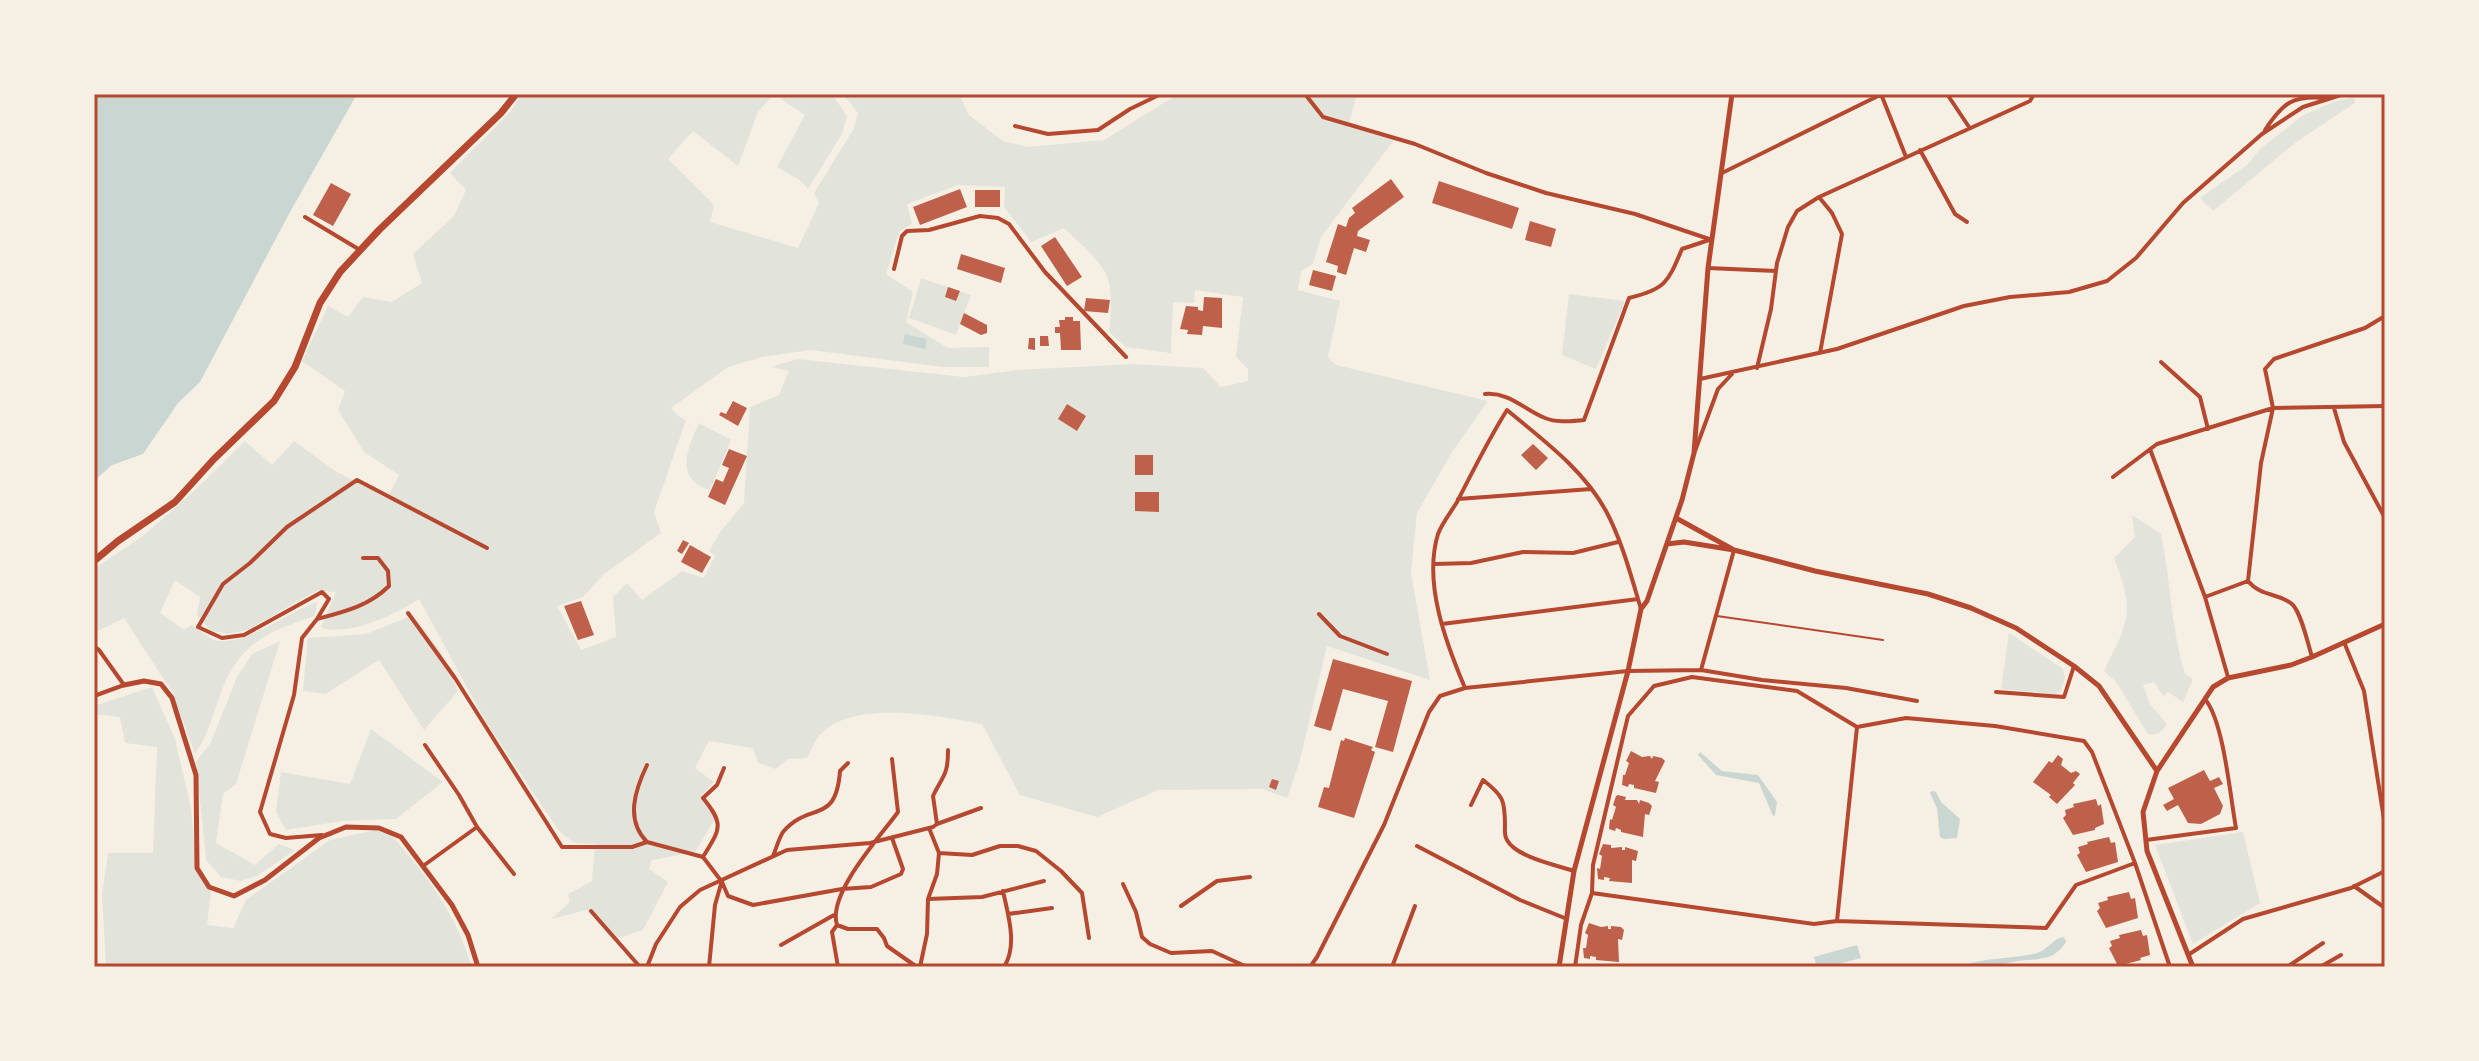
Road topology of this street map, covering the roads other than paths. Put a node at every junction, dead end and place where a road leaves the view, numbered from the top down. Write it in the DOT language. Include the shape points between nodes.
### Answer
graph roads {
  1 [pos="516,94"];
  2 [pos="1161,94"];
  3 [pos="1305,94"];
  4 [pos="1732,94"];
  5 [pos="1881,94"];
  6 [pos="1947,94"];
  7 [pos="2034,94"];
  8 [pos="2344,94"];
  9 [pos="2329,98"];
  10 [pos="1015,126"];
  11 [pos="1969,127"];
  12 [pos="2262,134"];
  13 [pos="1920,150"];
  14 [pos="1906,157"];
  15 [pos="1722,173"];
  16 [pos="1819,197"];
  17 [pos="305,217"];
  18 [pos="1967,222"];
  19 [pos="1712,240"];
  20 [pos="360,250"];
  21 [pos="1708,268"];
  22 [pos="894,269"];
  23 [pos="1776,271"];
  24 [pos="2385,316"];
  25 [pos="1820,353"];
  26 [pos="1126,357"];
  27 [pos="2161,362"];
  28 [pos="1757,368"];
  29 [pos="1733,372"];
  30 [pos="1700,379"];
  31 [pos="1485,394"];
  32 [pos="2385,406"];
  33 [pos="2273,408"];
  34 [pos="2334,408"];
  35 [pos="2208,429"];
  36 [pos="2150,449"];
  37 [pos="1694,453"];
  38 [pos="2113,477"];
  39 [pos="1591,489"];
  40 [pos="1458,499"];
  41 [pos="1676,518"];
  42 [pos="2385,518"];
  43 [pos="1619,542"];
  44 [pos="1667,544"];
  45 [pos="487,548"];
  46 [pos="1734,550"];
  47 [pos="363,558"];
  48 [pos="94,561"];
  49 [pos="1435,564"];
  50 [pos="2248,581"];
  51 [pos="2205,597"];
  52 [pos="1638,599"];
  53 [pos="1641,609"];
  54 [pos="408,613"];
  55 [pos="1319,614"];
  56 [pos="1716,616"];
  57 [pos="317,619"];
  58 [pos="1442,624"];
  59 [pos="2385,624"];
  60 [pos="1883,640"];
  61 [pos="2344,642"];
  62 [pos="94,646"];
  63 [pos="1387,654"];
  64 [pos="2312,657"];
  65 [pos="2074,666"];
  66 [pos="1701,670"];
  67 [pos="1628,671"];
  68 [pos="2228,678"];
  69 [pos="124,685"];
  70 [pos="1465,688"];
  71 [pos="1996,692"];
  72 [pos="94,696"];
  73 [pos="2204,698"];
  74 [pos="1917,701"];
  75 [pos="1857,727"];
  76 [pos="425,745"];
  77 [pos="948,750"];
  78 [pos="892,759"];
  79 [pos="848,763"];
  80 [pos="647,765"];
  81 [pos="724,768"];
  82 [pos="2157,771"];
  83 [pos="2384,804"];
  84 [pos="1471,805"];
  85 [pos="981,808"];
  86 [pos="937,824"];
  87 [pos="2385,826"];
  88 [pos="477,827"];
  89 [pos="929,828"];
  90 [pos="328,834"];
  91 [pos="892,838"];
  92 [pos="2146,840"];
  93 [pos="647,842"];
  94 [pos="877,842"];
  95 [pos="1417,846"];
  96 [pos="939,853"];
  97 [pos="773,856"];
  98 [pos="703,857"];
  99 [pos="2135,863"];
  100 [pos="423,866"];
  101 [pos="2385,867"];
  102 [pos="1574,871"];
  103 [pos="514,874"];
  104 [pos="1250,877"];
  105 [pos="1044,881"];
  106 [pos="722,882"];
  107 [pos="1123,884"];
  108 [pos="2354,886"];
  109 [pos="842,889"];
  110 [pos="1003,891"];
  111 [pos="1592,893"];
  112 [pos="928,899"];
  113 [pos="1181,906"];
  114 [pos="1415,906"];
  115 [pos="1052,908"];
  116 [pos="2385,908"];
  117 [pos="591,911"];
  118 [pos="1008,914"];
  119 [pos="834,915"];
  120 [pos="1567,919"];
  121 [pos="1837,921"];
  122 [pos="837,925"];
  123 [pos="1089,938"];
  124 [pos="2323,943"];
  125 [pos="781,945"];
  126 [pos="2188,955"];
  127 [pos="2341,955"];
  128 [pos="478,967"];
  129 [pos="640,967"];
  130 [pos="647,967"];
  131 [pos="709,967"];
  132 [pos="838,967"];
  133 [pos="919,967"];
  134 [pos="1004,967"];
  135 [pos="1247,967"];
  136 [pos="1310,967"];
  137 [pos="1392,967"];
  138 [pos="1559,967"];
  139 [pos="1575,967"];
  140 [pos="2170,967"];
  141 [pos="2193,967"];
  142 [pos="2287,967"];
  143 [pos="2320,967"];
  1 -- 20 [label="main road"];
  2 -- 10 [label="street" via="1098,130 1048,134"];
  3 -- 19 [label="street" via="1323,117 1390,135 1546,193 1635,214"];
  4 -- 15 [label="street"];
  5 -- 14 [label="street"];
  5 -- 15 [label="street"];
  6 -- 11 [label="street"];
  7 -- 11 [label="street" via="2030,101"];
  8 -- 9 [label="street"];
  9 -- 12 [label="street" via="2294,112"];
  9 -- 12 [label="street" via="2305,97 2286,104"];
  11 -- 13 [label="street"];
  12 -- 25 [label="street" via="2183,203 2136,258 2107,281 2069,292 1964,306"];
  13 -- 14 [label="street"];
  13 -- 18 [label="street" via="1955,214"];
  14 -- 16 [label="street"];
  15 -- 19 [label="street"];
  16 -- 23 [label="street" via="1797,211"];
  16 -- 25 [label="street" via="1842,234"];
  17 -- 20 [label="street"];
  19 -- 21 [label="street"];
  19 -- 31 [label="street" via="1682,249 1668,281 1629,298 1584,420 1545,418 1498,393"];
  20 -- 48 [label="main road" via="320,303 279,395 175,502"];
  21 -- 23 [label="street"];
  21 -- 30 [label="street"];
  22 -- 26 [label="street" via="907,231 980,216 998,218 1009,224 1045,272"];
  23 -- 28 [label="street"];
  24 -- 33 [label="street" via="2274,359 2265,369"];
  25 -- 28 [label="street"];
  27 -- 35 [label="street" via="2200,397"];
  28 -- 29 [label="street"];
  29 -- 30 [label="street"];
  29 -- 37 [label="street" via="1718,389"];
  30 -- 37 [label="street"];
  32 -- 34 [label="street"];
  33 -- 34 [label="street"];
  33 -- 35 [label="street"];
  33 -- 50 [label="street" via="2261,463"];
  34 -- 42 [label="street" via="2344,442"];
  35 -- 36 [label="street"];
  36 -- 38 [label="street"];
  36 -- 51 [label="street"];
  37 -- 41 [label="street"];
  39 -- 40 [label="street"];
  39 -- 40 [label="street" via="1507,410"];
  39 -- 43 [label="street"];
  40 -- 49 [label="street" via="1438,533"];
  41 -- 44 [label="street"];
  41 -- 46 [label="street"];
  43 -- 49 [label="street" via="1573,553 1523,552"];
  43 -- 52 [label="street"];
  44 -- 46 [label="street"];
  44 -- 53 [label="street"];
  45 -- 57 [label="street" via="357,480 287,527 223,584 198,627 222,638 244,635 322,592 329,599"];
  46 -- 56 [label="street"];
  46 -- 65 [label="street" via="1961,604 2016,628"];
  47 -- 57 [label="street" via="378,558 388,571 389,586 377,599"];
  49 -- 58 [label="street"];
  50 -- 51 [label="street"];
  50 -- 64 [label="street" via="2255,589 2291,602"];
  51 -- 68 [label="street"];
  52 -- 53 [label="street"];
  52 -- 58 [label="street"];
  53 -- 67 [label="street"];
  54 -- 93 [label="street" via="562,847 632,847"];
  55 -- 63 [label="street" via="1340,636"];
  56 -- 60 [label="lane"];
  56 -- 66 [label="street"];
  57 -- 90 [label="street" via="302,638 294,695 260,812 270,834"];
  58 -- 70 [label="street"];
  59 -- 61 [label="street"];
  61 -- 64 [label="street"];
  61 -- 83 [label="street" via="2364,691"];
  62 -- 69 [label="street"];
  64 -- 68 [label="street"];
  65 -- 71 [label="street" via="2064,697"];
  65 -- 82 [label="street" via="2104,692"];
  66 -- 67 [label="street"];
  66 -- 74 [label="street"];
  67 -- 70 [label="street"];
  67 -- 102 [label="street"];
  68 -- 73 [label="street"];
  69 -- 72 [label="street"];
  69 -- 90 [label="street" via="161,684 172,698 196,775 197,868 209,887 234,896"];
  70 -- 136 [label="street" via="1440,696 1429,712 1384,825"];
  73 -- 82 [label="street"];
  73 -- 92 [label="street" via="2216,723 2236,828"];
  75 -- 99 [label="street" via="1906,718 2084,741"];
  75 -- 111 [label="street" via="1797,691 1692,677 1654,686 1628,716 1593,865"];
  75 -- 121 [label="street"];
  76 -- 88 [label="street"];
  77 -- 86 [label="street" via="944,783 933,796"];
  78 -- 94 [label="street" via="898,812"];
  79 -- 97 [label="street" via="840,771 838,794 825,808 782,833"];
  80 -- 93 [label="street" via="635,789 634,811 638,833"];
  81 -- 98 [label="street" via="717,785 703,798 717,816 719,831"];
  82 -- 92 [label="street" via="2143,812"];
  83 -- 87 [label="street"];
  84 -- 102 [label="street" via="1483,780 1500,793 1507,842 1528,856"];
  85 -- 86 [label="street"];
  86 -- 89 [label="street"];
  88 -- 100 [label="street"];
  88 -- 103 [label="street"];
  89 -- 91 [label="street"];
  89 -- 96 [label="street"];
  90 -- 100 [label="street" via="346,827 379,828 401,837"];
  91 -- 94 [label="street"];
  91 -- 109 [label="street" via="901,874 871,887"];
  92 -- 126 [label="street"];
  93 -- 98 [label="street"];
  94 -- 97 [label="street" via="787,850"];
  94 -- 109 [label="street"];
  95 -- 120 [label="street"];
  96 -- 112 [label="street"];
  96 -- 123 [label="street" via="972,855 1000,846 1036,851 1082,893"];
  97 -- 106 [label="street"];
  98 -- 106 [label="street"];
  99 -- 121 [label="street" via="2076,885 2046,928"];
  99 -- 140 [label="street"];
  100 -- 128 [label="street" via="452,905"];
  101 -- 108 [label="street"];
  102 -- 120 [label="street"];
  104 -- 113 [label="street" via="1217,881"];
  105 -- 110 [label="street"];
  106 -- 109 [label="street" via="728,896 753,905"];
  106 -- 130 [label="street" via="700,890 680,907"];
  106 -- 131 [label="street"];
  107 -- 135 [label="street" via="1142,937 1150,944 1171,953 1212,951"];
  108 -- 116 [label="street"];
  108 -- 126 [label="street" via="2243,919"];
  109 -- 119 [label="street"];
  110 -- 112 [label="street"];
  110 -- 118 [label="street"];
  111 -- 121 [label="street" via="1814,924"];
  111 -- 139 [label="street"];
  112 -- 133 [label="street"];
  114 -- 137 [label="street"];
  115 -- 118 [label="street"];
  117 -- 129 [label="street"];
  118 -- 134 [label="street" via="1012,945"];
  119 -- 122 [label="street"];
  119 -- 125 [label="street"];
  120 -- 138 [label="street"];
  122 -- 132 [label="street" via="832,932"];
  122 -- 133 [label="street" via="877,929 887,946"];
  124 -- 142 [label="street"];
  126 -- 141 [label="street"];
  127 -- 143 [label="street"];
}
